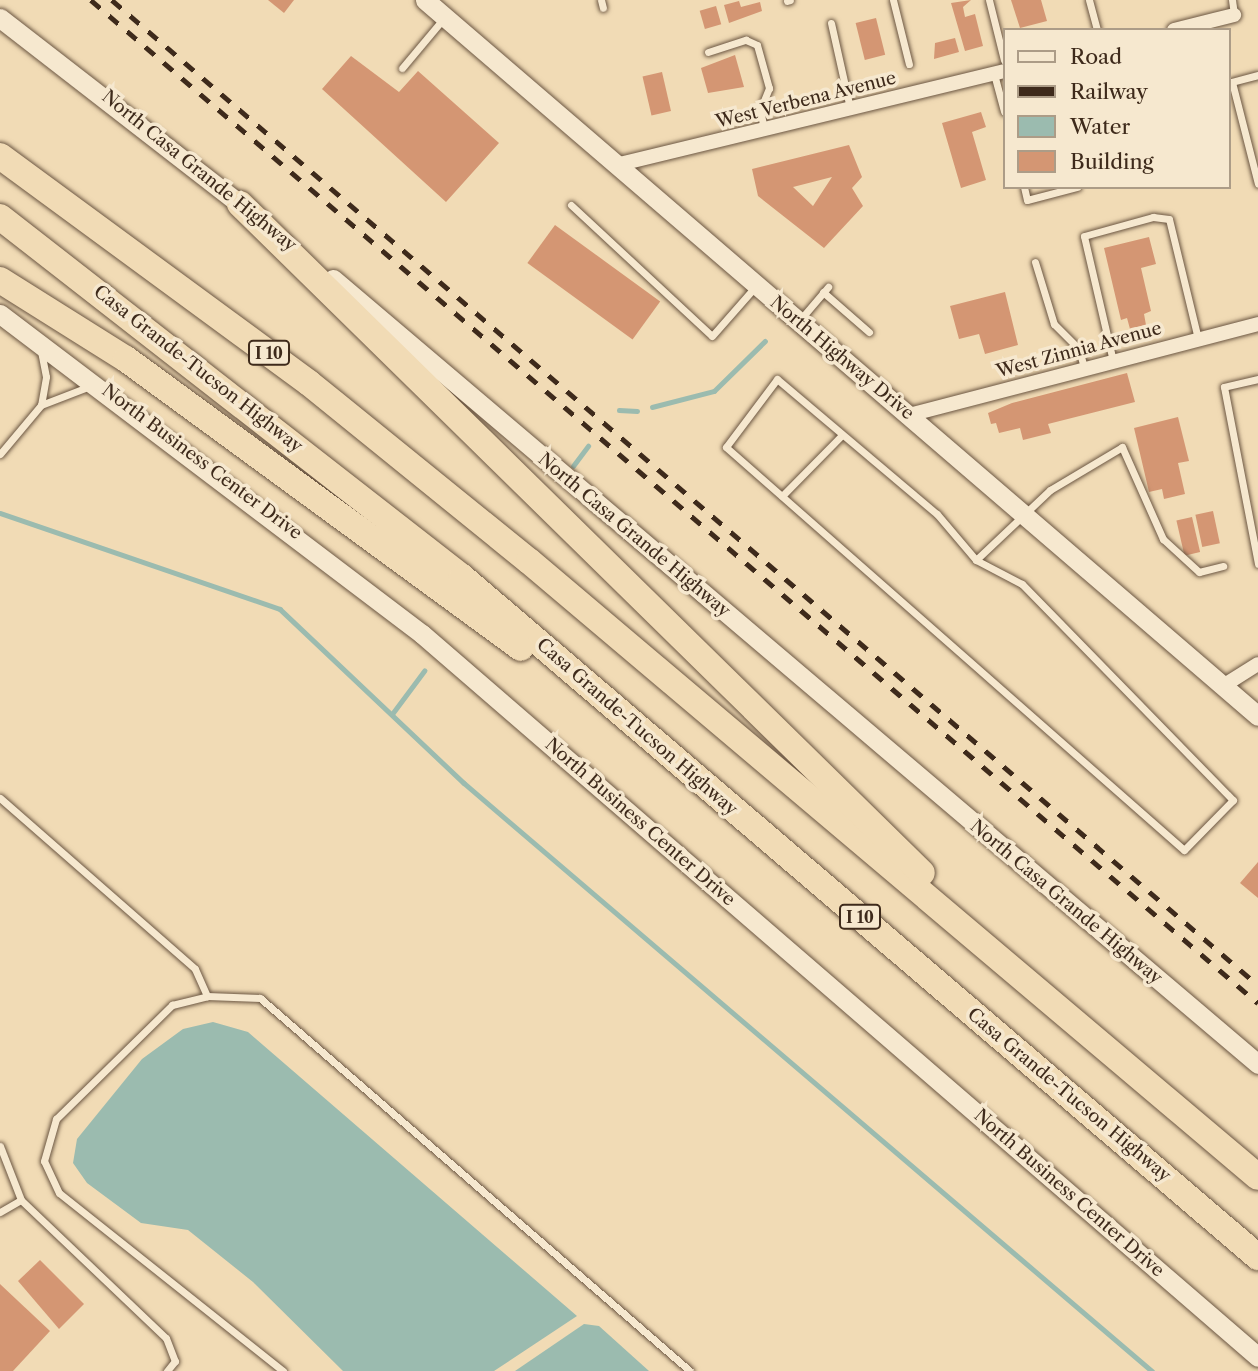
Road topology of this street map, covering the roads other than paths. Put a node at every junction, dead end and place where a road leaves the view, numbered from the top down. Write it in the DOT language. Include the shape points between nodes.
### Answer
graph roads {
  1 [pos="425,0"];
  2 [pos="893,0"];
  3 [pos="989,0"];
  4 [pos="1089,0"];
  5 [pos="1233,7"];
  6 [pos="0,18"];
  7 [pos="445,18"];
  8 [pos="831,23"];
  9 [pos="1096,28"];
  10 [pos="1179,28"];
  11 [pos="708,52"];
  12 [pos="1002,52"];
  13 [pos="909,64"];
  14 [pos="402,68"];
  15 [pos="999,72"];
  16 [pos="1258,75"];
  17 [pos="1002,96"];
  18 [pos="850,109"];
  19 [pos="764,130"];
  20 [pos="0,156"];
  21 [pos="616,165"];
  22 [pos="1258,184"];
  23 [pos="1024,189"];
  24 [pos="1069,189"];
  25 [pos="240,204"];
  26 [pos="571,205"];
  27 [pos="0,217"];
  28 [pos="1035,262"];
  29 [pos="0,280"];
  30 [pos="756,285"];
  31 [pos="0,314"];
  32 [pos="799,321"];
  33 [pos="1258,326"];
  34 [pos="870,332"];
  35 [pos="1198,339"];
  36 [pos="36,341"];
  37 [pos="1113,361"];
  38 [pos="1084,368"];
  39 [pos="1258,379"];
  40 [pos="99,385"];
  41 [pos="41,405"];
  42 [pos="909,415"];
  43 [pos="841,436"];
  44 [pos="0,454"];
  45 [pos="782,496"];
  46 [pos="1021,512"];
  47 [pos="976,560"];
  48 [pos="1258,564"];
  49 [pos="1223,566"];
  50 [pos="1258,664"];
  51 [pos="1223,686"];
  52 [pos="1258,716"];
  53 [pos="681,764"];
  54 [pos="0,798"];
  55 [pos="1031,984"];
  56 [pos="207,996"];
  57 [pos="1258,1065"];
  58 [pos="0,1146"];
  59 [pos="1258,1177"];
  60 [pos="21,1200"];
  61 [pos="0,1212"];
  62 [pos="1258,1257"];
  63 [pos="1258,1357"];
  64 [pos="167,1371"];
  65 [pos="283,1371"];
  66 [pos="690,1371"];
  1 -- 7 [label="main road, North Highway Drive"];
  2 -- 13 [label="lane"];
  3 -- 12 [label="lane"];
  4 -- 9 [label="lane"];
  5 -- 10 [label="street"];
  6 -- 25 [label="main road, North Casa Grande Highway"];
  7 -- 14 [label="lane"];
  7 -- 21 [label="main road, North Highway Drive"];
  8 -- 18 [label="lane"];
  11 -- 19 [label="lane" via="746,40 757,45 769,88 760,110"];
  15 -- 17 [label="lane"];
  15 -- 18 [label="street, West Verbena Avenue"];
  16 -- 22 [label="lane" via="1232,82"];
  18 -- 19 [label="street, West Verbena Avenue"];
  19 -- 21 [label="street, West Verbena Avenue"];
  20 -- 55 [label="highway, I 10" via="320,391"];
  21 -- 30 [label="main road, North Highway Drive"];
  23 -- 24 [label="lane" via="1027,200"];
  25 -- 55 [label="highway"];
  25 -- 57 [label="main road, North Casa Grande Highway"];
  26 -- 30 [label="lane" via="712,337"];
  27 -- 53 [label="highway, Casa Grande-Tucson Highway / I 10" via="267,420"];
  28 -- 38 [label="lane" via="1054,324 1079,349"];
  29 -- 53 [label="highway" via="126,359"];
  30 -- 32 [label="main road, North Highway Drive"];
  31 -- 36 [label="main road, North Business Center Drive"];
  32 -- 34 [label="lane" via="825,289"];
  32 -- 42 [label="main road, North Highway Drive"];
  33 -- 35 [label="street, West Zinnia Avenue"];
  35 -- 37 [label="street, West Zinnia Avenue"];
  35 -- 37 [label="lane" via="1169,219 1153,217 1084,236"];
  36 -- 40 [label="main road, North Business Center Drive"];
  36 -- 41 [label="lane" via="46,377"];
  37 -- 38 [label="street, West Zinnia Avenue"];
  38 -- 42 [label="street, West Zinnia Avenue"];
  39 -- 48 [label="lane" via="1224,387"];
  40 -- 41 [label="lane"];
  40 -- 63 [label="main road, North Business Center Drive" via="422,634"];
  41 -- 44 [label="lane"];
  42 -- 46 [label="main road, North Highway Drive"];
  43 -- 45 [label="lane"];
  43 -- 45 [label="lane" via="776,379 726,447"];
  43 -- 47 [label="lane" via="937,514"];
  45 -- 47 [label="lane" via="1184,850 1233,800 1022,584"];
  46 -- 47 [label="lane"];
  46 -- 49 [label="lane" via="1122,447 1163,539 1199,572"];
  46 -- 51 [label="main road, North Highway Drive"];
  50 -- 51 [label="street"];
  51 -- 52 [label="main road, North Highway Drive"];
  53 -- 62 [label="highway, Casa Grande-Tucson Highway / I 10"];
  54 -- 56 [label="lane" via="195,969"];
  55 -- 59 [label="highway, I 10"];
  56 -- 65 [label="lane" via="172,1005 56,1119 44,1161 59,1193"];
  56 -- 66 [label="lane" via="260,998"];
  58 -- 60 [label="lane"];
  60 -- 61 [label="lane"];
  60 -- 64 [label="lane" via="166,1338 175,1361"];
}
